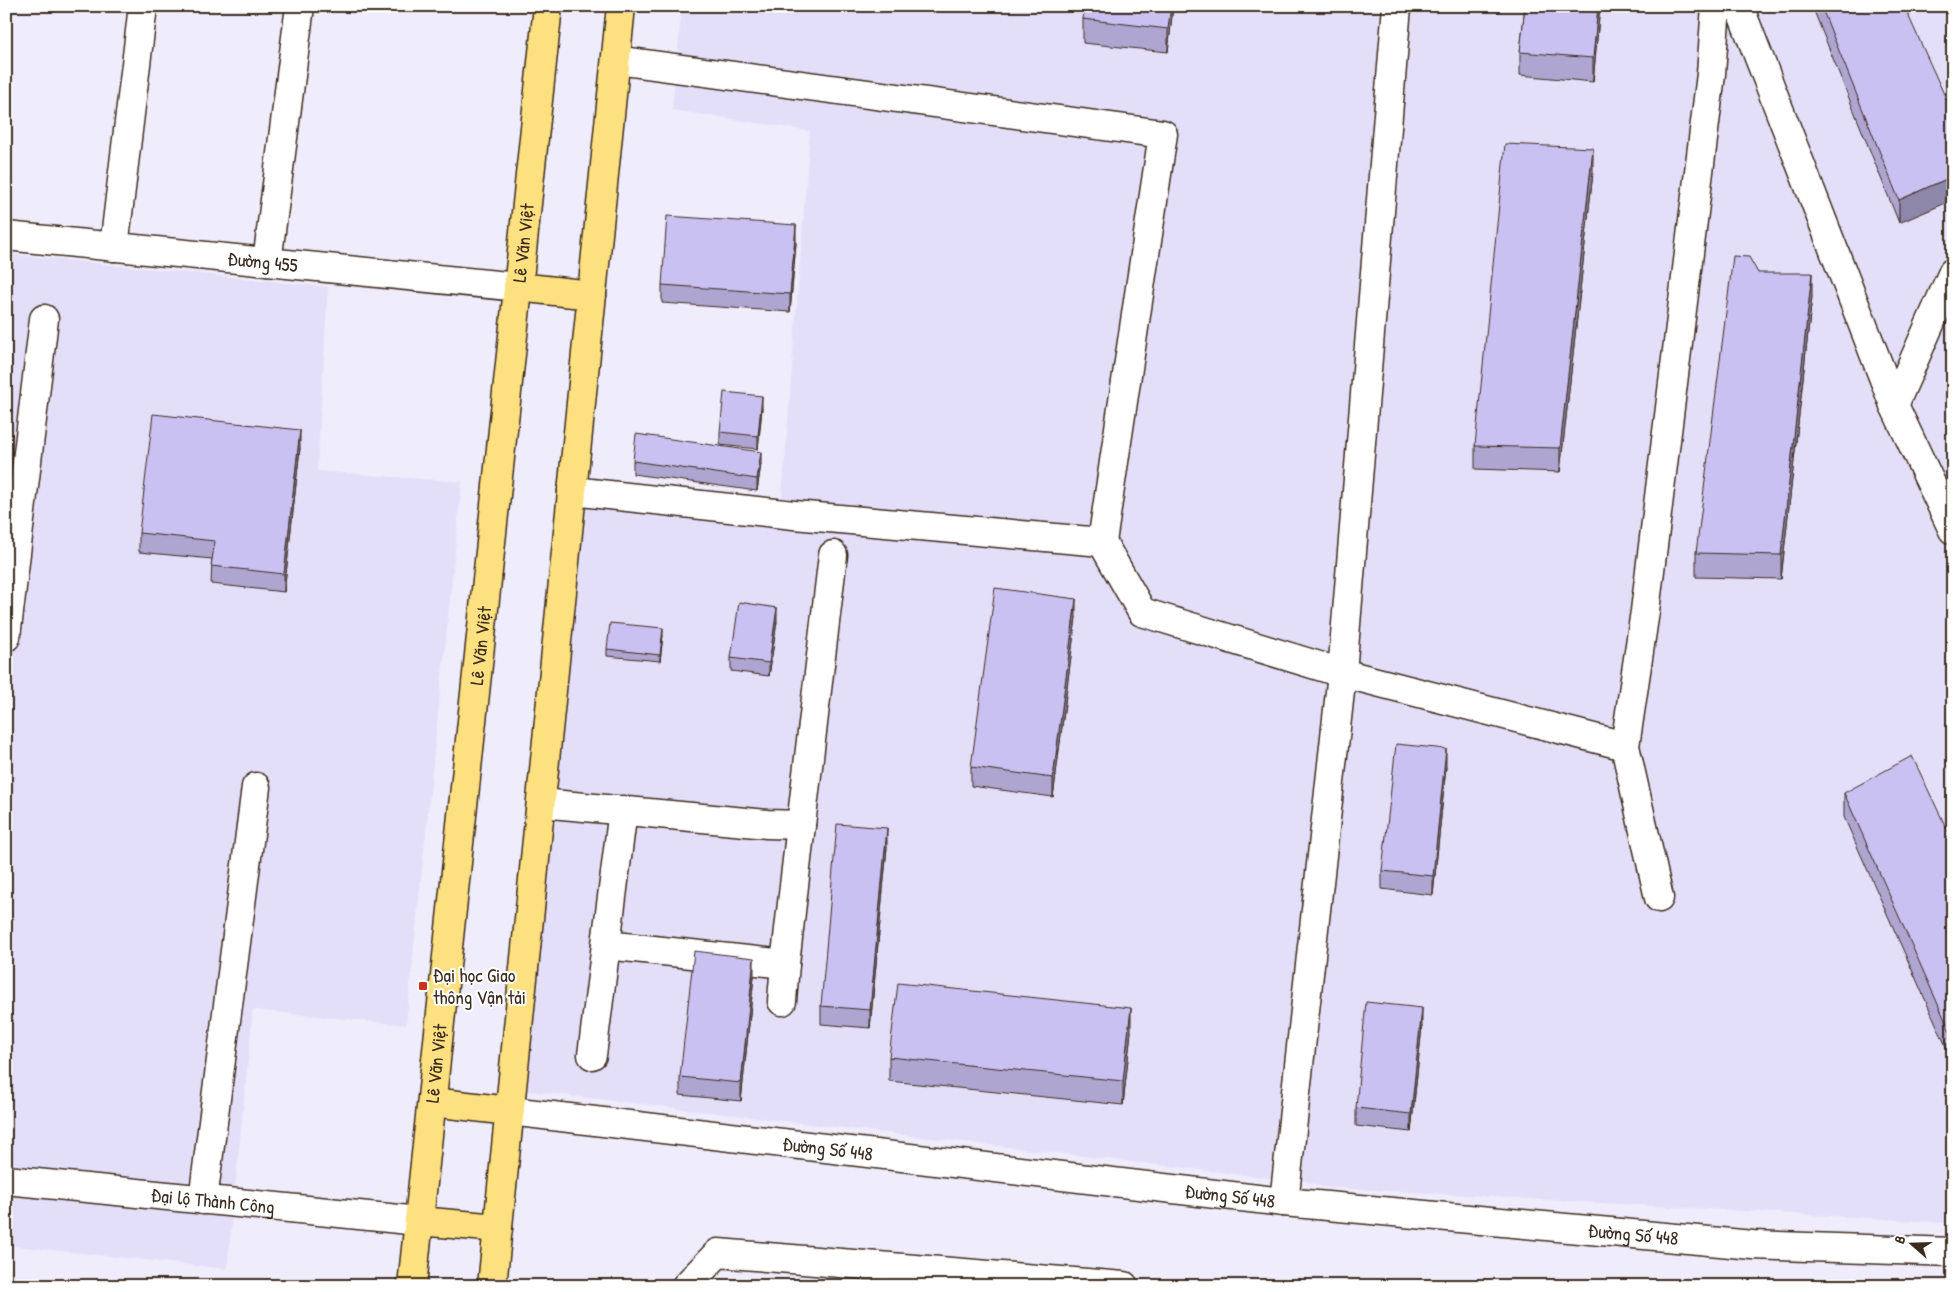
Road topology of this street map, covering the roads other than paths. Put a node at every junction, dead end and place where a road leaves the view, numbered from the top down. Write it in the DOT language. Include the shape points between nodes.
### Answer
graph roads {
  1 [pos="143,6"];
  2 [pos="300,6"];
  3 [pos="548,6"];
  4 [pos="621,6"];
  5 [pos="1397,6"];
  6 [pos="1716,6"];
  7 [pos="1739,6"];
  8 [pos="616,60"];
  9 [pos="6,236"];
  10 [pos="114,247"];
  11 [pos="268,262"];
  12 [pos="1953,272"];
  13 [pos="518,287"];
  14 [pos="592,295"];
  15 [pos="44,319"];
  16 [pos="1894,404"];
  17 [pos="572,491"];
  18 [pos="1953,530"];
  19 [pos="1102,542"];
  20 [pos="833,555"];
  21 [pos="6,637"];
  22 [pos="1342,673"];
  23 [pos="1625,746"];
  24 [pos="256,787"];
  25 [pos="541,803"];
  26 [pos="623,810"];
  27 [pos="801,825"];
  28 [pos="1659,898"];
  29 [pos="606,945"];
  30 [pos="785,964"];
  31 [pos="782,1001"];
  32 [pos="592,1055"];
  33 [pos="432,1102"];
  34 [pos="510,1111"];
  35 [pos="6,1180"];
  36 [pos="202,1200"];
  37 [pos="1284,1202"];
  38 [pos="419,1221"];
  39 [pos="498,1228"];
  40 [pos="1953,1252"];
  41 [pos="412,1286"];
  42 [pos="492,1286"];
  43 [pos="686,1286"];
  44 [pos="1124,1286"];
  1 -- 10 [label="street"];
  2 -- 11 [label="street"];
  3 -- 13 [label="main road, Lê Văn Việt"];
  4 -- 8 [label="main road"];
  5 -- 22 [label="street"];
  6 -- 23 [label="street" via="1710,84 1645,611"];
  7 -- 16 [label="street"];
  8 -- 14 [label="main road"];
  8 -- 19 [label="street" via="1163,134"];
  9 -- 10 [label="street, Đường 455"];
  10 -- 11 [label="street, Đường 455"];
  11 -- 13 [label="street, Đường 455"];
  12 -- 16 [label="street"];
  13 -- 14 [label="main road"];
  13 -- 33 [label="main road, Lê Văn Việt"];
  14 -- 17 [label="main road"];
  15 -- 21 [label="street"];
  16 -- 18 [label="street"];
  17 -- 19 [label="street" via="794,516"];
  17 -- 25 [label="main road"];
  19 -- 22 [label="street" via="1142,612"];
  20 -- 27 [label="street"];
  22 -- 23 [label="street"];
  22 -- 37 [label="street"];
  23 -- 28 [label="street"];
  24 -- 36 [label="street"];
  25 -- 26 [label="street"];
  25 -- 34 [label="main road"];
  26 -- 27 [label="street"];
  26 -- 29 [label="street"];
  27 -- 30 [label="street"];
  29 -- 30 [label="street"];
  29 -- 32 [label="street"];
  30 -- 31 [label="street"];
  33 -- 34 [label="main road"];
  33 -- 38 [label="main road, Lê Văn Việt"];
  34 -- 37 [label="street, Đường Số 448"];
  34 -- 39 [label="main road"];
  35 -- 36 [label="street, Đại lộ Thành Công"];
  36 -- 38 [label="street, Đại lộ Thành Công"];
  37 -- 40 [label="street, Đường Số 448" via="1753,1244"];
  38 -- 39 [label="main road"];
  38 -- 41 [label="main road, Lê Văn Việt"];
  39 -- 42 [label="main road"];
  43 -- 44 [label="street" via="718,1253"];
}
